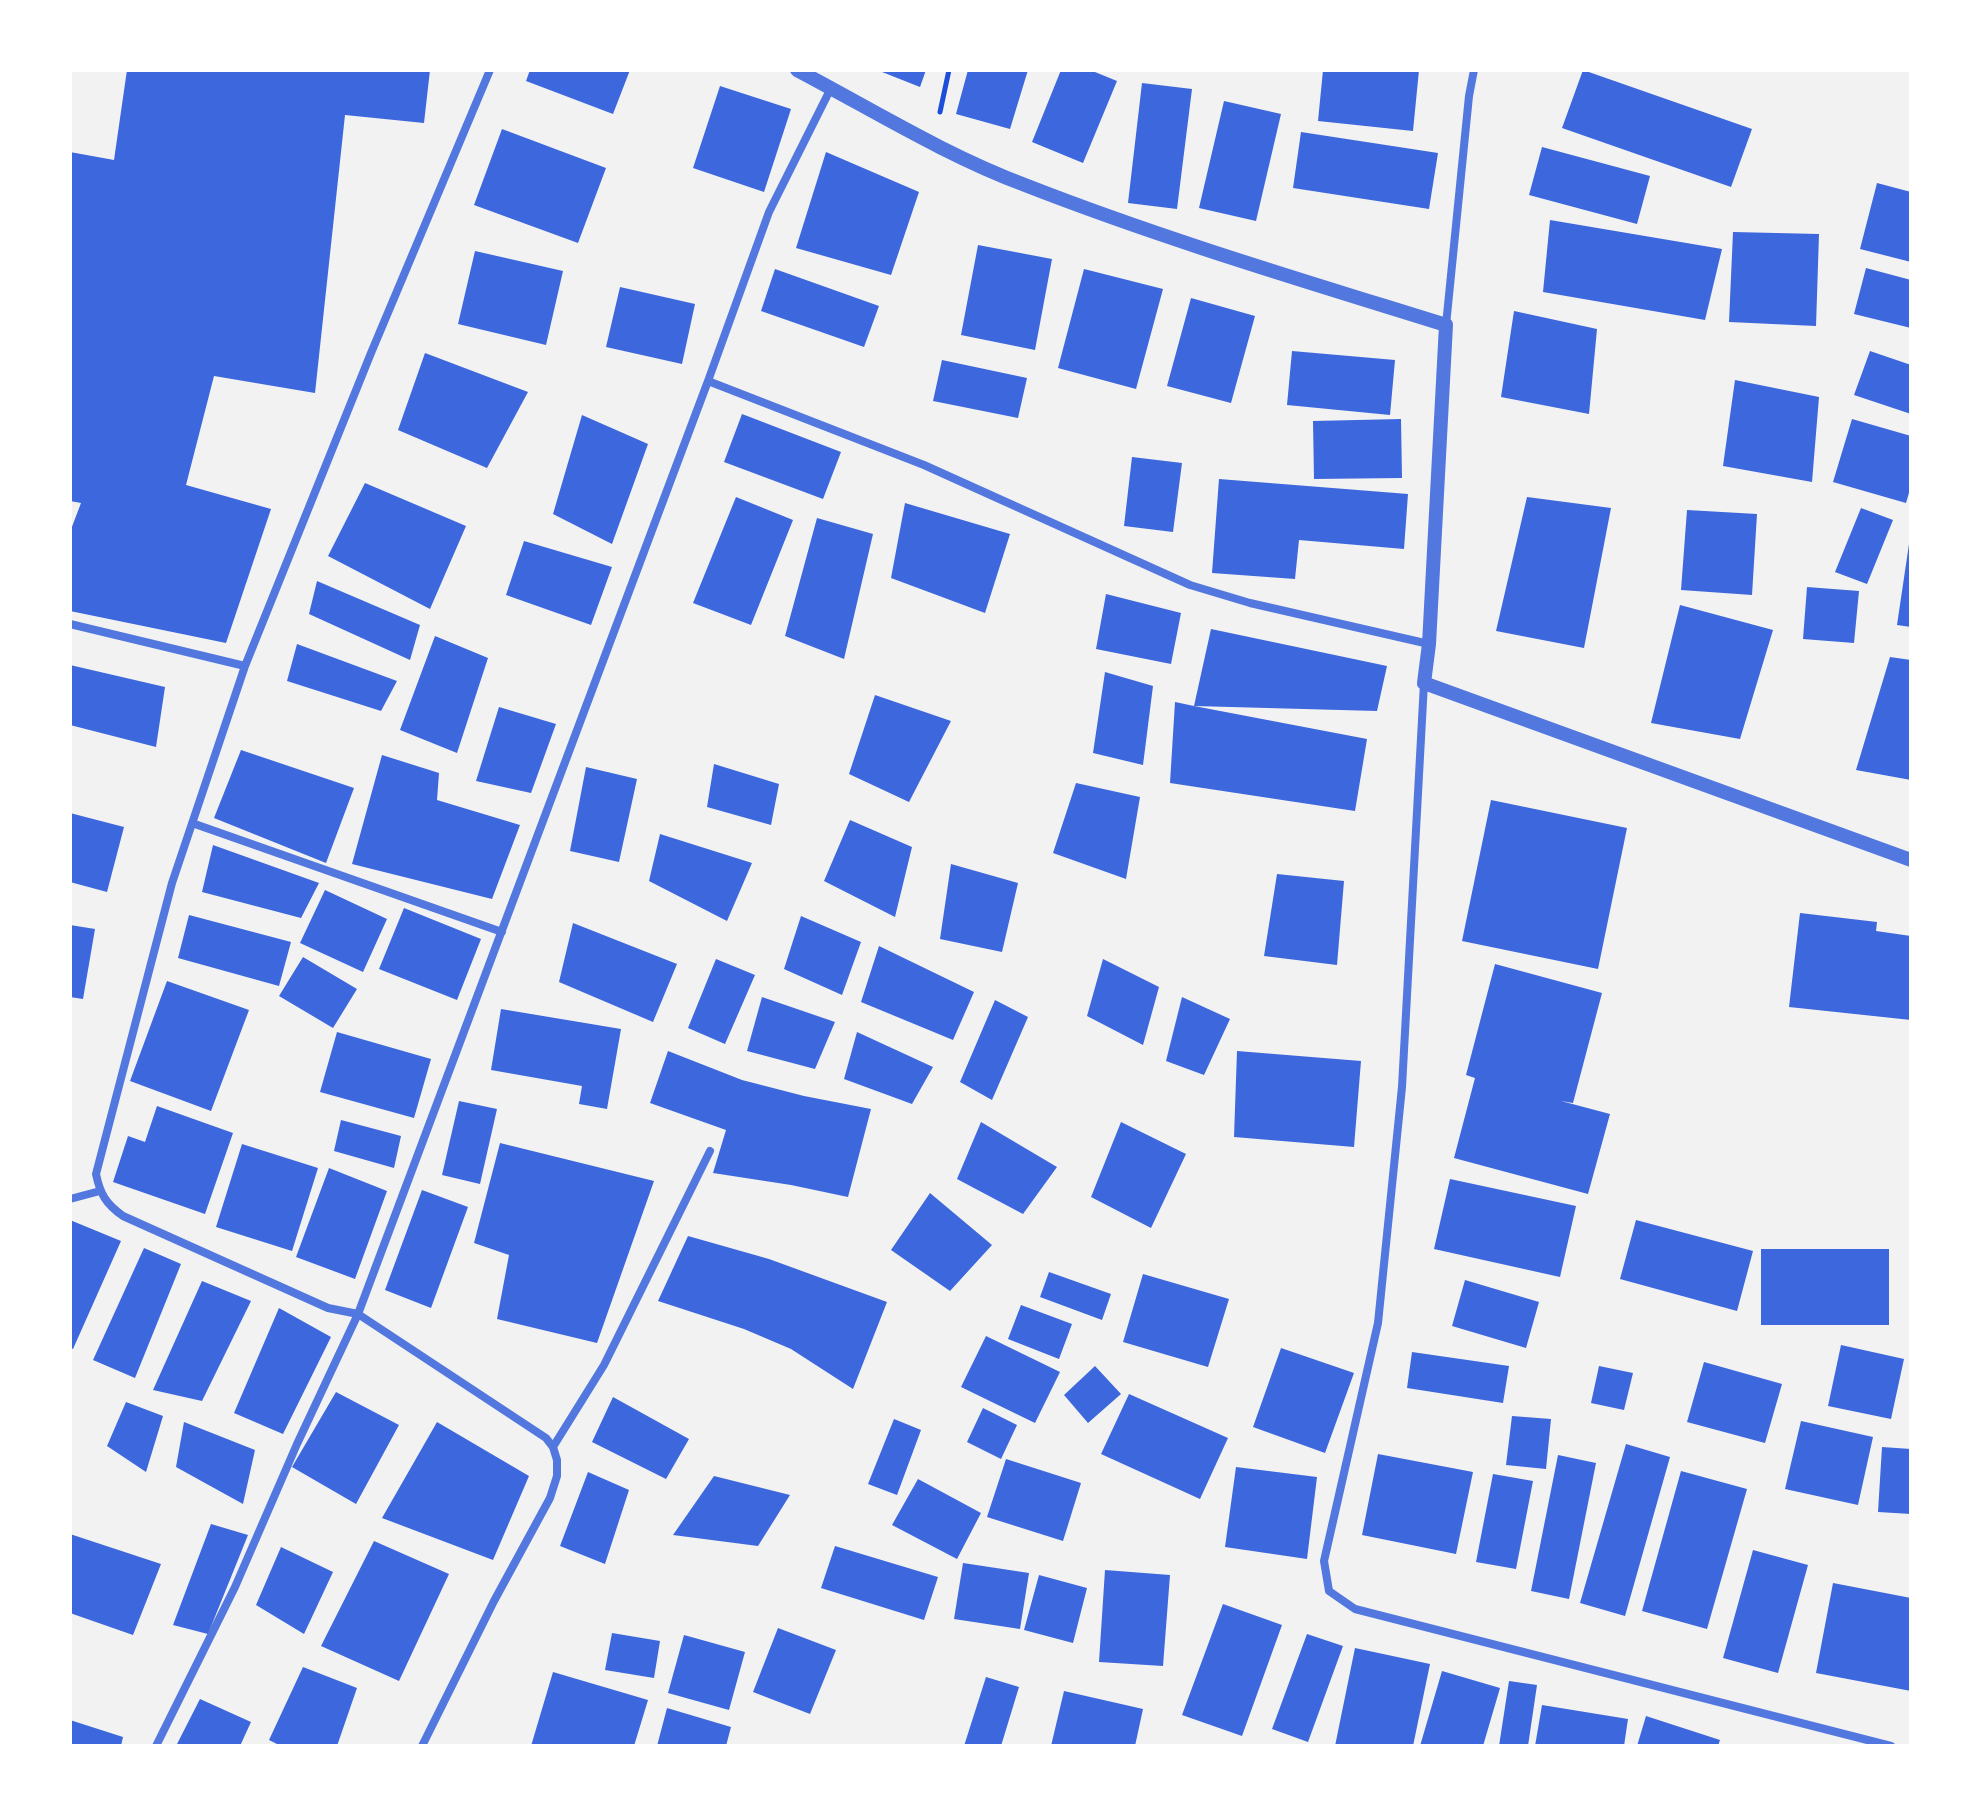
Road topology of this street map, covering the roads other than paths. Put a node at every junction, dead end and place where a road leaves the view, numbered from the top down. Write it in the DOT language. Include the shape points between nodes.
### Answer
graph roads {
  1 [pos="490,70"];
  2 [pos="797,70"];
  3 [pos="1474,70"];
  4 [pos="831,88"];
  5 [pos="1446,325"];
  6 [pos="708,381"];
  7 [pos="70,624"];
  8 [pos="1429,644"];
  9 [pos="245,666"];
  10 [pos="1424,683"];
  11 [pos="192,823"];
  12 [pos="1911,860"];
  13 [pos="502,932"];
  14 [pos="710,1151"];
  15 [pos="100,1191"];
  16 [pos="70,1199"];
  17 [pos="358,1314"];
  18 [pos="553,1447"];
  19 [pos="156,1746"];
  20 [pos="422,1746"];
  21 [pos="1891,1746"];
  1 -- 9 [label="street"];
  2 -- 4 [label="street"];
  3 -- 5 [label="street"];
  4 -- 5 [label="street" via="933,145 1023,185"];
  4 -- 6 [label="street" via="769,212"];
  5 -- 8 [label="street"];
  6 -- 8 [label="street" via="924,465 1190,585"];
  6 -- 13 [label="street"];
  7 -- 9 [label="street"];
  8 -- 10 [label="street"];
  9 -- 11 [label="street"];
  10 -- 12 [label="street"];
  10 -- 21 [label="street" via="1402,1087 1378,1323 1324,1561 1329,1591 1355,1609"];
  11 -- 13 [label="street"];
  11 -- 15 [label="street" via="99,1160"];
  13 -- 17 [label="street"];
  14 -- 18 [label="street" via="604,1365"];
  15 -- 16 [label="street"];
  15 -- 17 [label="street" via="123,1216 328,1308"];
  17 -- 18 [label="street"];
  17 -- 19 [label="street" via="235,1587"];
  18 -- 20 [label="street" via="557,1476 550,1498"];
}
